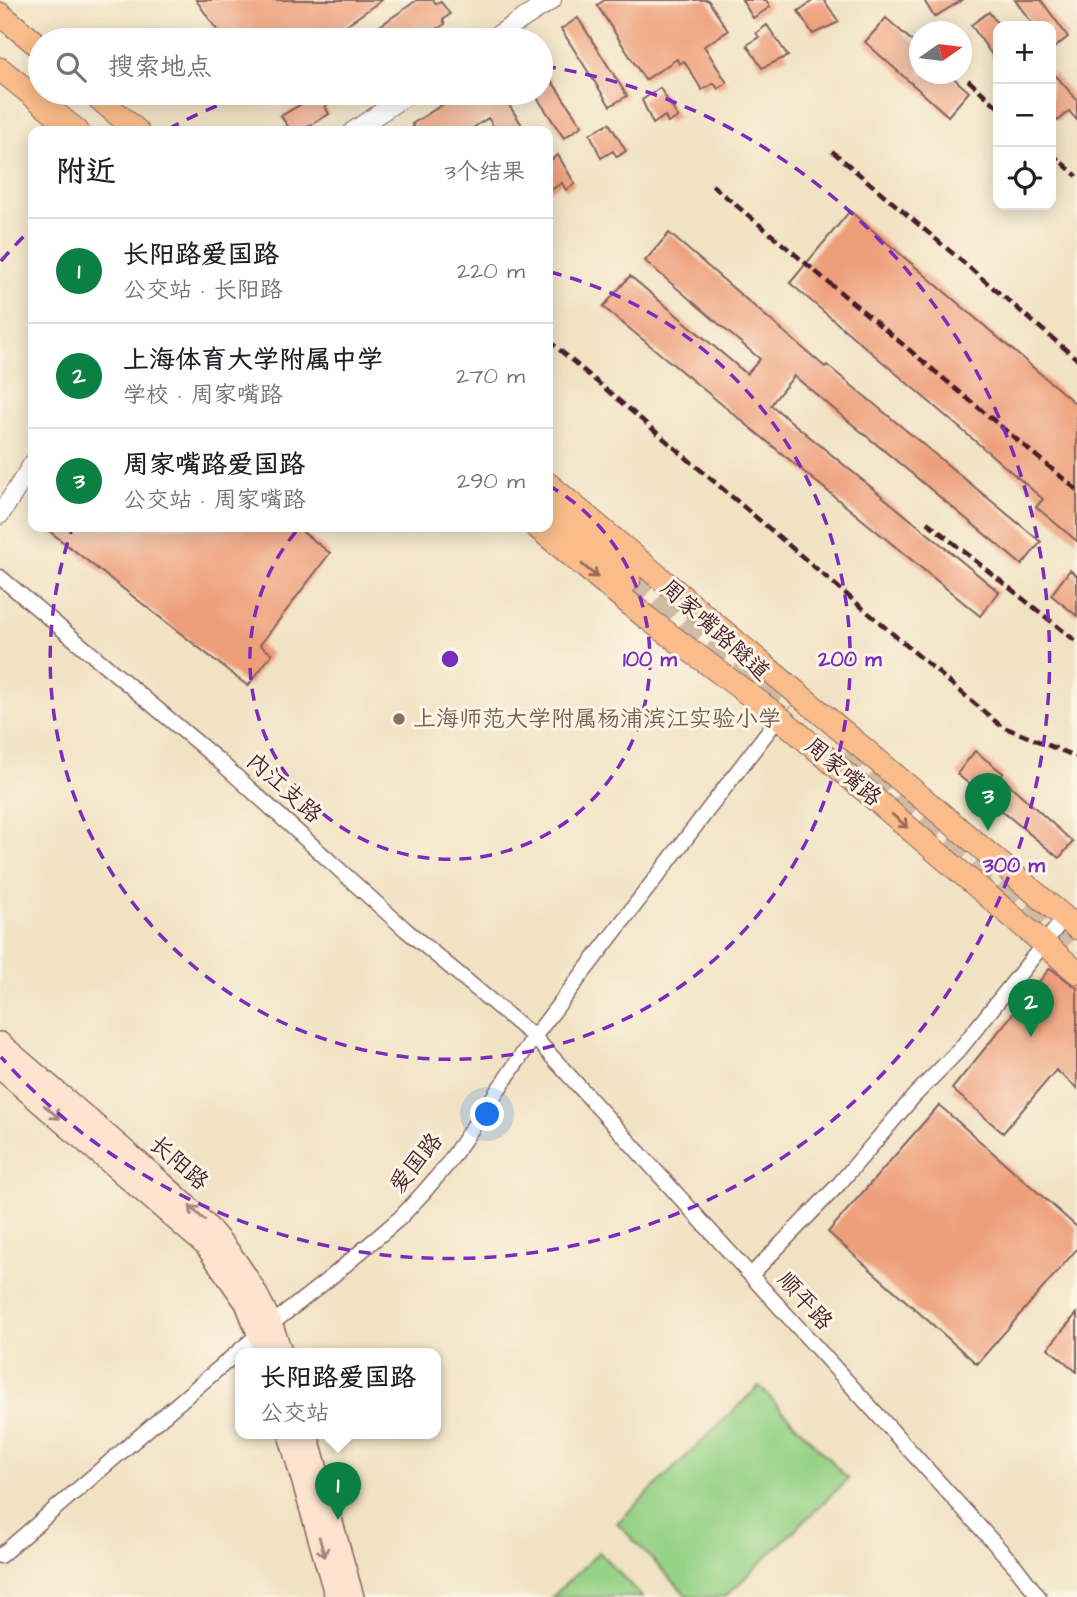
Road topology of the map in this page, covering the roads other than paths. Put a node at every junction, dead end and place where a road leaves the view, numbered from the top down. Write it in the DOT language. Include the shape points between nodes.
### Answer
graph roads {
  1 [pos="552,0"];
  2 [pos="0,14"];
  3 [pos="509,28"];
  4 [pos="28,37"];
  5 [pos="0,69"];
  6 [pos="28,92"];
  7 [pos="45,105"];
  8 [pos="107,105"];
  9 [pos="392,105"];
  10 [pos="71,126"];
  11 [pos="131,126"];
  12 [pos="360,126"];
  13 [pos="28,471"];
  14 [pos="553,489"];
  15 [pos="0,515"];
  16 [pos="553,515"];
  17 [pos="543,532"];
  18 [pos="639,575"];
  19 [pos="0,577"];
  20 [pos="779,717"];
  21 [pos="1038,908"];
  22 [pos="1071,923"];
  23 [pos="1044,942"];
  24 [pos="1077,972"];
  25 [pos="534,1037"];
  26 [pos="0,1043"];
  27 [pos="0,1068"];
  28 [pos="751,1275"];
  29 [pos="266,1337"];
  30 [pos="235,1362"];
  31 [pos="290,1439"];
  32 [pos="308,1439"];
  33 [pos="0,1555"];
  34 [pos="336,1597"];
  35 [pos="354,1597"];
  36 [pos="1039,1597"];
  1 -- 3 [label="street"];
  2 -- 4 [label="main road"];
  5 -- 6 [label="main road"];
  7 -- 10 [label="main road"];
  8 -- 11 [label="main road"];
  9 -- 12 [label="street"];
  13 -- 15 [label="street"];
  14 -- 18 [label="main road, 周家嘴路"];
  16 -- 18 [label="main road, 周家嘴路隧道"];
  17 -- 20 [label="main road, 周家嘴路, one-way" via="647,618"];
  18 -- 21 [label="main road, 周家嘴路隧道"];
  18 -- 22 [label="main road, 周家嘴路"];
  19 -- 25 [label="street, 内江支路" via="218,760"];
  20 -- 23 [label="main road, 周家嘴路, one-way"];
  20 -- 25 [label="street, 爱国路"];
  22 -- 23 [label="street"];
  23 -- 24 [label="main road, 周家嘴路"];
  23 -- 28 [label="street" via="960,1049"];
  25 -- 28 [label="street, 顺平路"];
  25 -- 29 [label="street, 爱国路" via="423,1193"];
  29 -- 26 [label="main road, 长阳路, one-way" via="238,1260 203,1218"];
  27 -- 29 [label="main road, 长阳路, one-way" via="206,1246 227,1271"];
  28 -- 36 [label="street, 顺平路"];
  30 -- 33 [label="street, 爱国路"];
  31 -- 34 [label="main road, one-way"];
  32 -- 35 [label="main road"];
}
